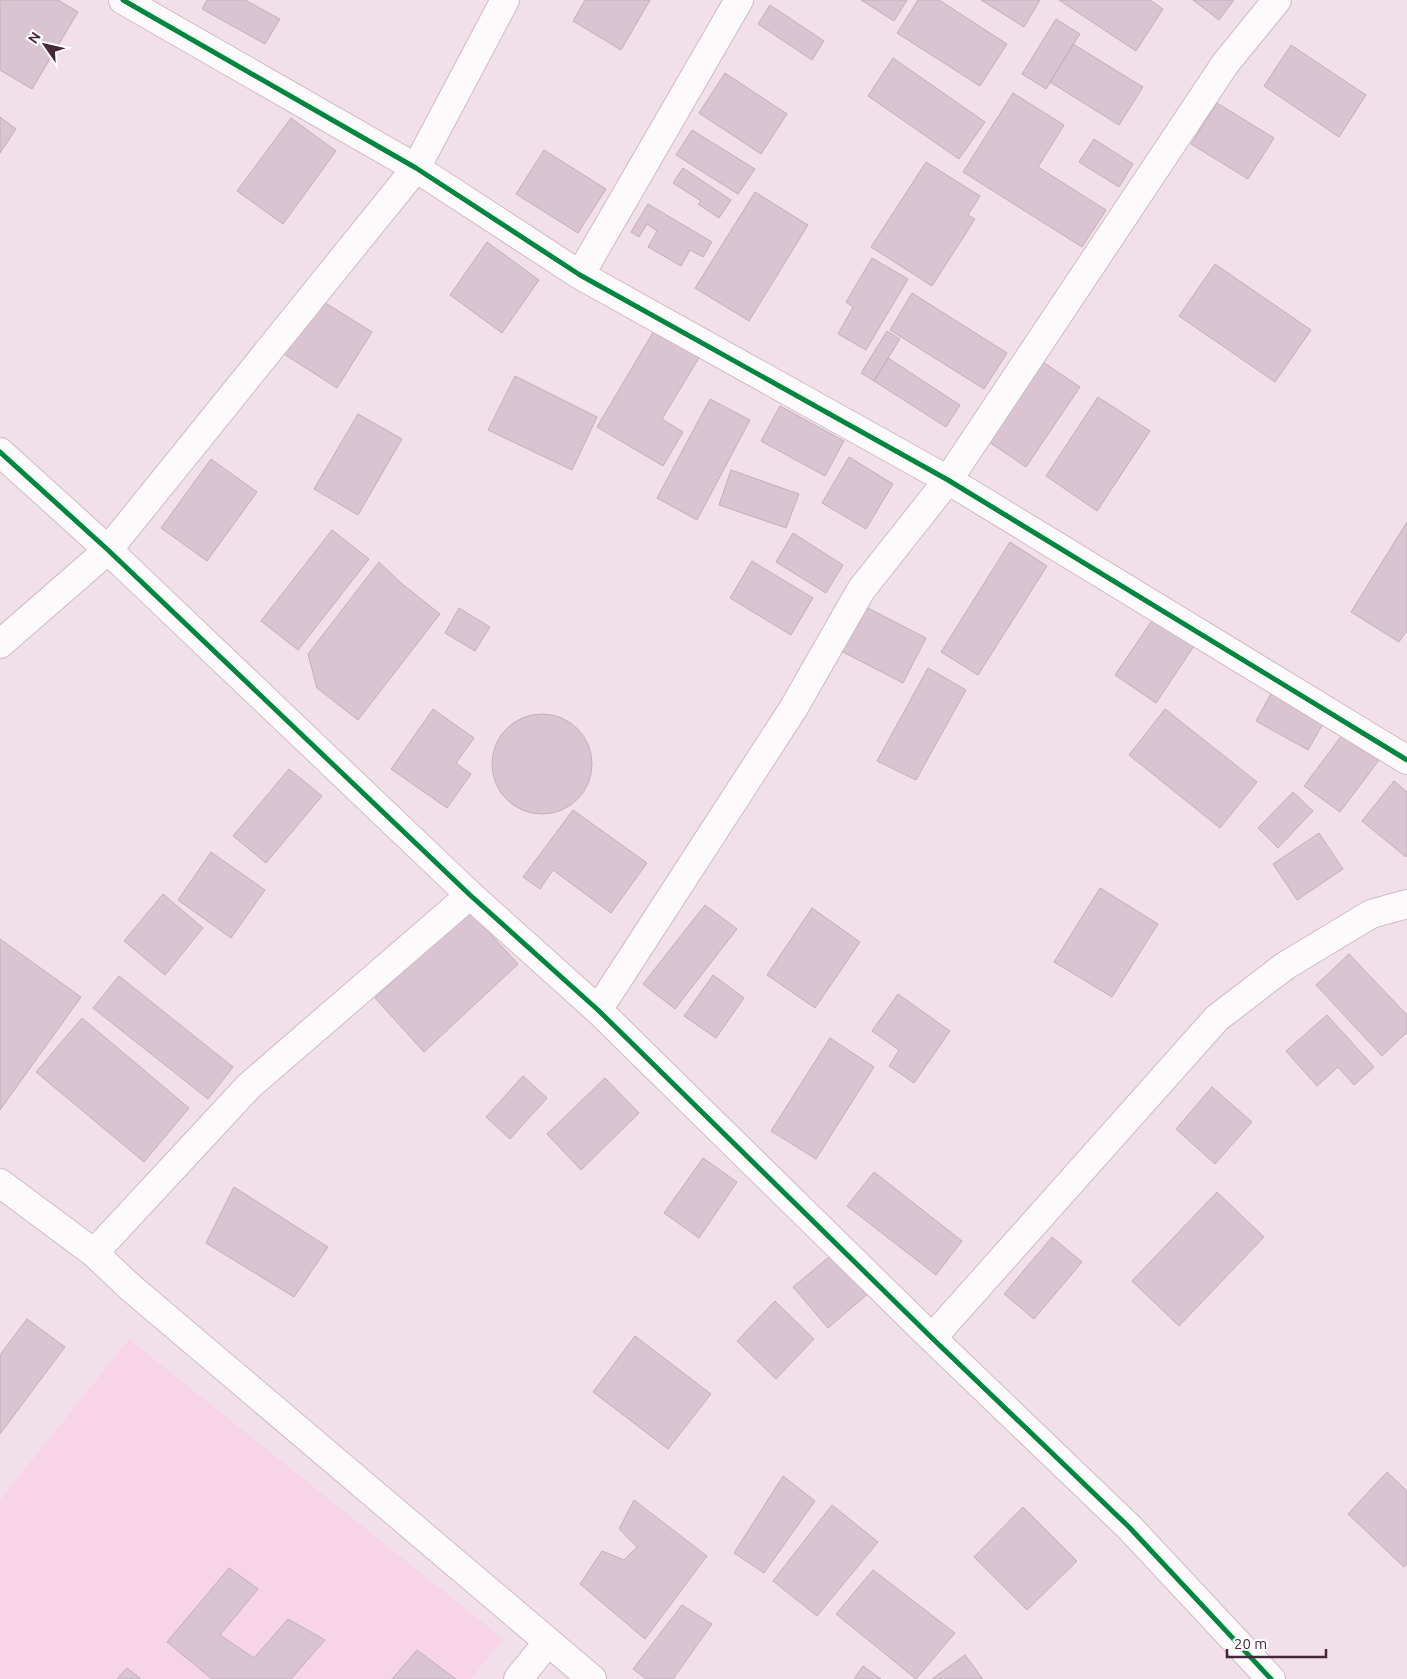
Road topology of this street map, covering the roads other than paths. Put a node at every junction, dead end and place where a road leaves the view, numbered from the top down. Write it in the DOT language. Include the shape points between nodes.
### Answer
graph roads {
  1 [pos="123,0"];
  2 [pos="505,0"];
  3 [pos="739,0"];
  4 [pos="1277,0"];
  5 [pos="416,168"];
  6 [pos="580,275"];
  7 [pos="0,452"];
  8 [pos="948,480"];
  9 [pos="108,550"];
  10 [pos="0,644"];
  11 [pos="1407,760"];
  12 [pos="470,895"];
  13 [pos="1407,904"];
  14 [pos="598,1010"];
  15 [pos="0,1183"];
  16 [pos="94,1253"];
  17 [pos="932,1338"];
  18 [pos="548,1642"];
  19 [pos="518,1679"];
  20 [pos="592,1679"];
  21 [pos="1271,1679"];
  1 -- 5 [label="street"];
  2 -- 5 [label="street"];
  3 -- 6 [label="street"];
  4 -- 8 [label="street" via="1225,64"];
  5 -- 6 [label="street"];
  5 -- 9 [label="street"];
  6 -- 8 [label="street"];
  7 -- 9 [label="street"];
  8 -- 11 [label="street"];
  8 -- 14 [label="street" via="861,590 793,709"];
  9 -- 10 [label="street"];
  9 -- 12 [label="street"];
  12 -- 14 [label="street"];
  12 -- 16 [label="street" via="249,1086"];
  13 -- 17 [label="street" via="1371,914 1285,966 1217,1018"];
  14 -- 17 [label="street"];
  15 -- 16 [label="street"];
  16 -- 18 [label="street"];
  17 -- 21 [label="street" via="1129,1527"];
  18 -- 19 [label="street"];
  18 -- 20 [label="street"];
}
